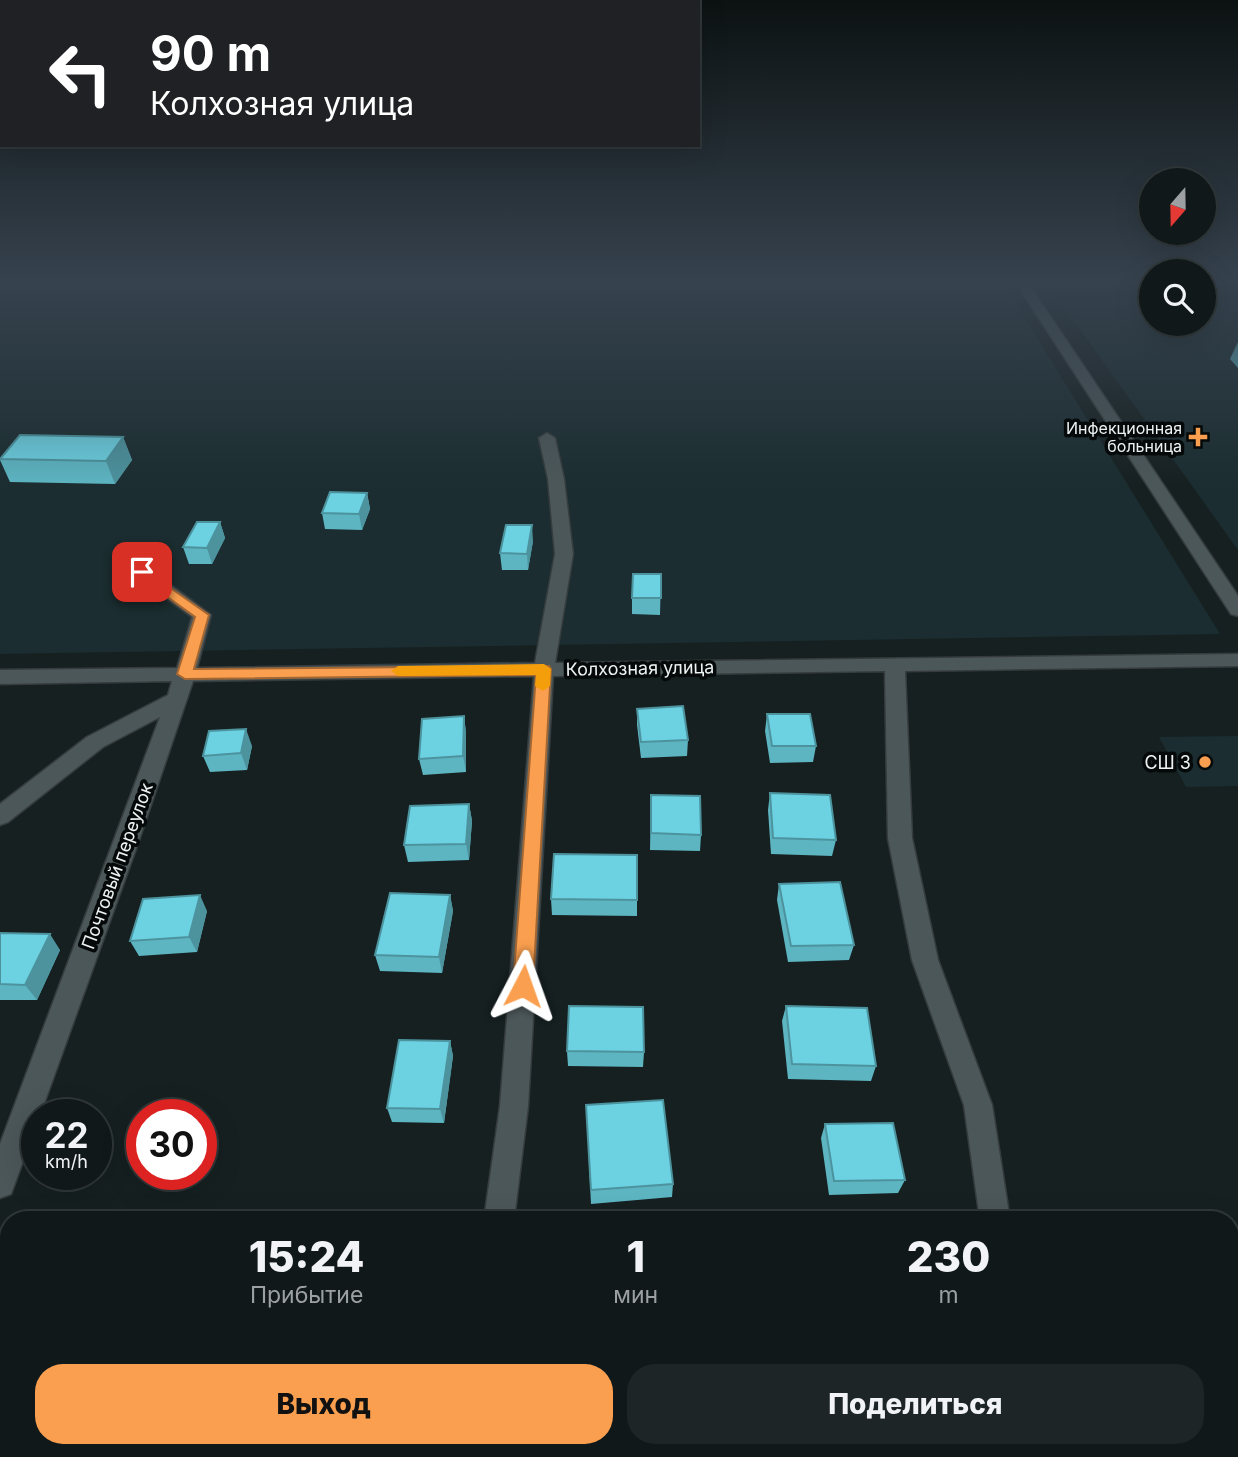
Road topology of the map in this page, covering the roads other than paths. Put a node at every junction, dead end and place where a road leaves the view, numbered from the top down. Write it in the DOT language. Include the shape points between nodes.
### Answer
graph roads {
  1 [pos="1067,351"];
  2 [pos="547,438"];
  3 [pos="142,572"];
  4 [pos="1238,610"];
  5 [pos="1238,660"];
  6 [pos="895,665"];
  7 [pos="544,669"];
  8 [pos="185,674"];
  9 [pos="0,677"];
  10 [pos="176,699"];
  11 [pos="0,816"];
  12 [pos="0,1183"];
  13 [pos="500,1211"];
  14 [pos="994,1211"];
  1 -- 4 [label="street"];
  2 -- 7 [label="street" via="565,554"];
  3 -- 8 [label="street, Почтовый переулок" via="202,615"];
  5 -- 6 [label="street, Колхозная улица"];
  6 -- 7 [label="street, Колхозная улица"];
  6 -- 14 [label="street" via="900,838 925,960 978,1105"];
  7 -- 8 [label="street, Колхозная улица"];
  7 -- 13 [label="street" via="514,1106"];
  8 -- 9 [label="street, Колхозная улица"];
  8 -- 10 [label="street, Почтовый переулок"];
  10 -- 11 [label="street" via="95,742"];
  10 -- 12 [label="street, Почтовый переулок"];
}
